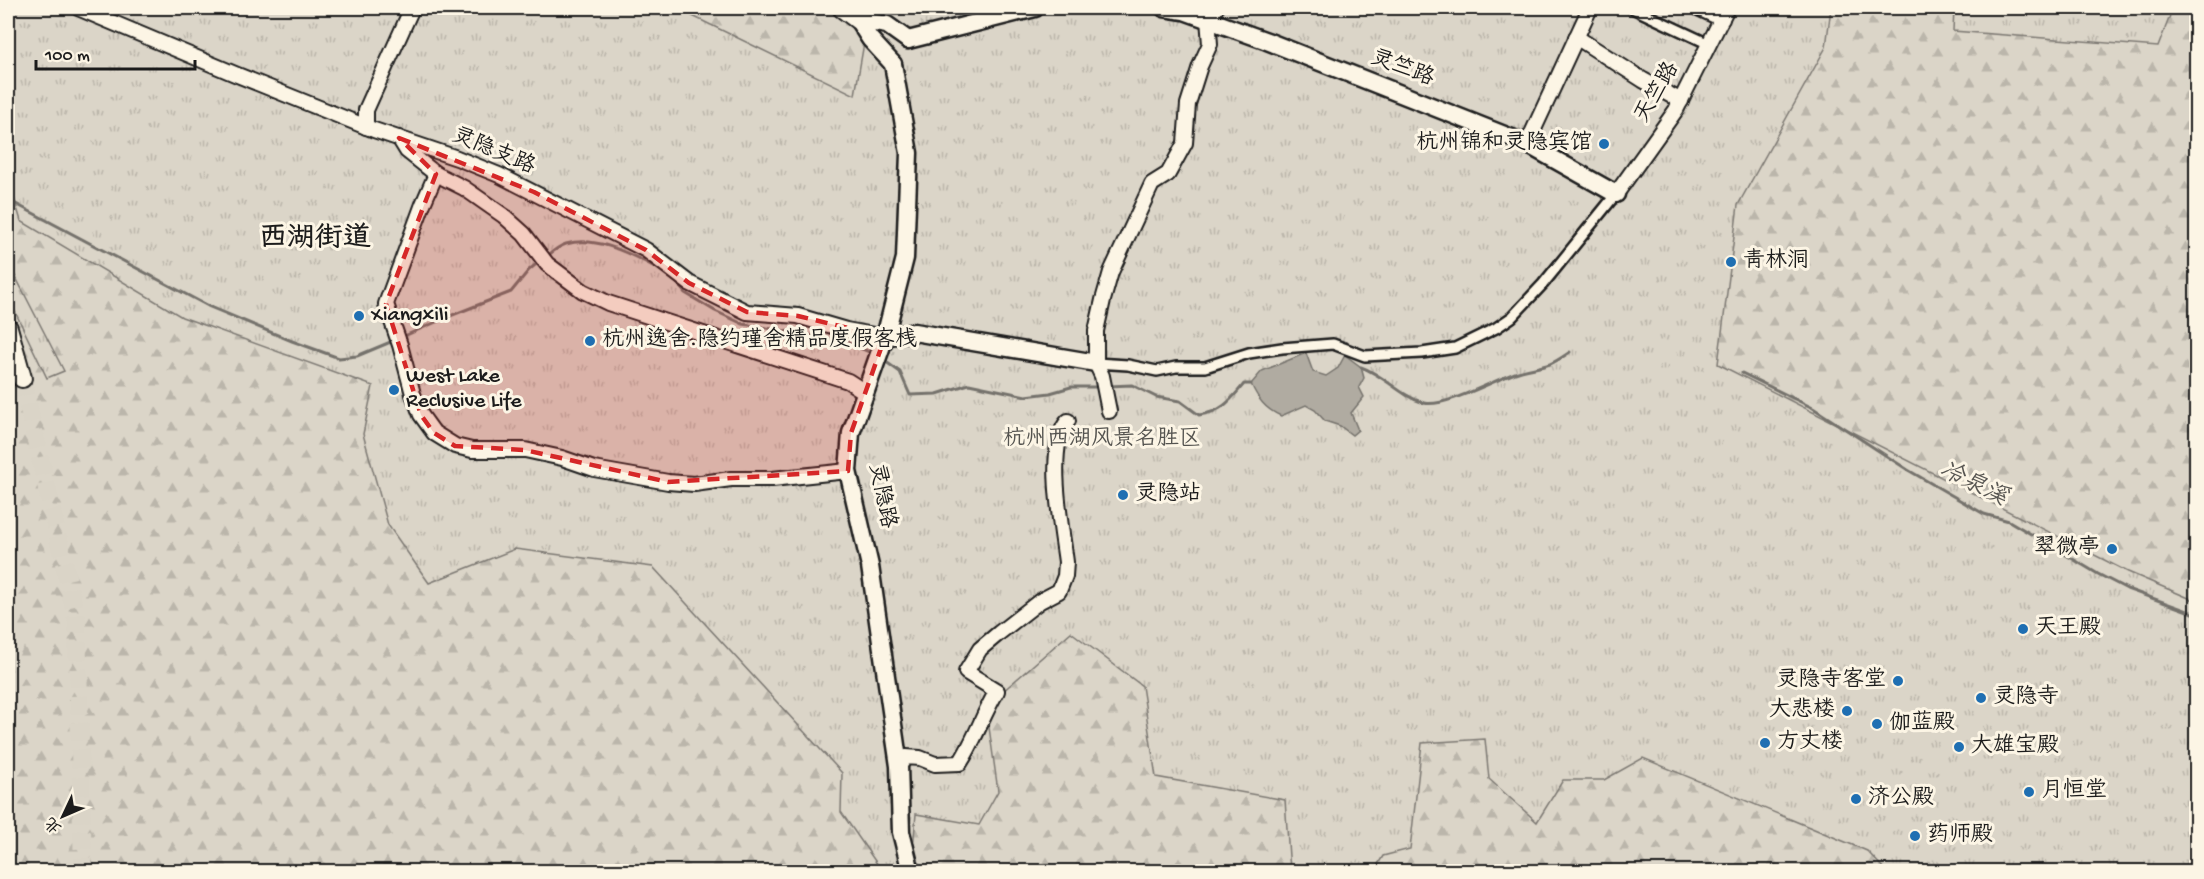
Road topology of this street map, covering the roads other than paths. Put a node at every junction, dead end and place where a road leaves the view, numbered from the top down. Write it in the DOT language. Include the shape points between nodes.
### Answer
graph roads {
  1 [pos="78,8"];
  2 [pos="412,8"];
  3 [pos="842,8"];
  4 [pos="1035,8"];
  5 [pos="1164,8"];
  6 [pos="1590,8"];
  7 [pos="1632,8"];
  8 [pos="1698,8"];
  9 [pos="1212,13"];
  10 [pos="1725,13"];
  11 [pos="858,20"];
  12 [pos="1576,37"];
  13 [pos="908,40"];
  14 [pos="1709,44"];
  15 [pos="894,64"];
  16 [pos="1681,101"];
  17 [pos="366,127"];
  18 [pos="399,138"];
  19 [pos="1527,144"];
  20 [pos="436,174"];
  21 [pos="1616,194"];
  22 [pos="8,328"];
  23 [pos="884,340"];
  24 [pos="1096,363"];
  25 [pos="22,378"];
  26 [pos="865,392"];
  27 [pos="1109,411"];
  28 [pos="1068,421"];
  29 [pos="848,471"];
  30 [pos="899,766"];
  31 [pos="911,872"];
  1 -- 17 [label="street, 灵隐支路"];
  2 -- 17 [label="street" via="366,110"];
  3 -- 11 [label="main road"];
  4 -- 13 [label="street"];
  5 -- 9 [label="street, 灵竺路"];
  6 -- 12 [label="street"];
  7 -- 14 [label="street"];
  8 -- 10 [label="street"];
  9 -- 19 [label="street, 灵竺路"];
  9 -- 24 [label="street" via="1210,44 1188,104 1185,143 1168,174 1152,184 1111,272 1096,331"];
  10 -- 14 [label="street, 天竺路"];
  11 -- 13 [label="street" via="887,25"];
  11 -- 15 [label="street"];
  12 -- 16 [label="street"];
  12 -- 19 [label="street"];
  13 -- 15 [label="street"];
  14 -- 16 [label="street, 天竺路"];
  15 -- 23 [label="street, 灵隐路" via="909,153 905,258"];
  16 -- 21 [label="street, 天竺路"];
  17 -- 18 [label="street, 灵隐支路"];
  18 -- 20 [label="street" via="407,151"];
  18 -- 23 [label="street, 灵隐支路" via="534,192 646,250 689,284 747,312 798,316"];
  19 -- 21 [label="street, 灵竺路"];
  20 -- 26 [label="street" via="504,216 543,259 584,291 608,303 848,381"];
  20 -- 29 [label="street" via="386,304 413,394 434,433 455,446 472,450 525,450 594,469 677,483"];
  21 -- 24 [label="street" via="1512,317 1455,348 1365,356 1333,345 1282,348 1249,353 1205,367 1157,370"];
  22 -- 25 [label="main road"];
  23 -- 24 [label="street" via="914,333"];
  23 -- 26 [label="street, 灵隐路"];
  24 -- 27 [label="street"];
  26 -- 29 [label="street, 灵隐路" via="851,433"];
  28 -- 30 [label="street" via="1060,438 1056,471 1066,562 1059,591 1040,601 980,649 966,672 998,691 960,763 935,764 906,757"];
  29 -- 30 [label="street, 灵隐路" via="870,566"];
  30 -- 31 [label="street, 灵隐路" via="901,832"];
}
